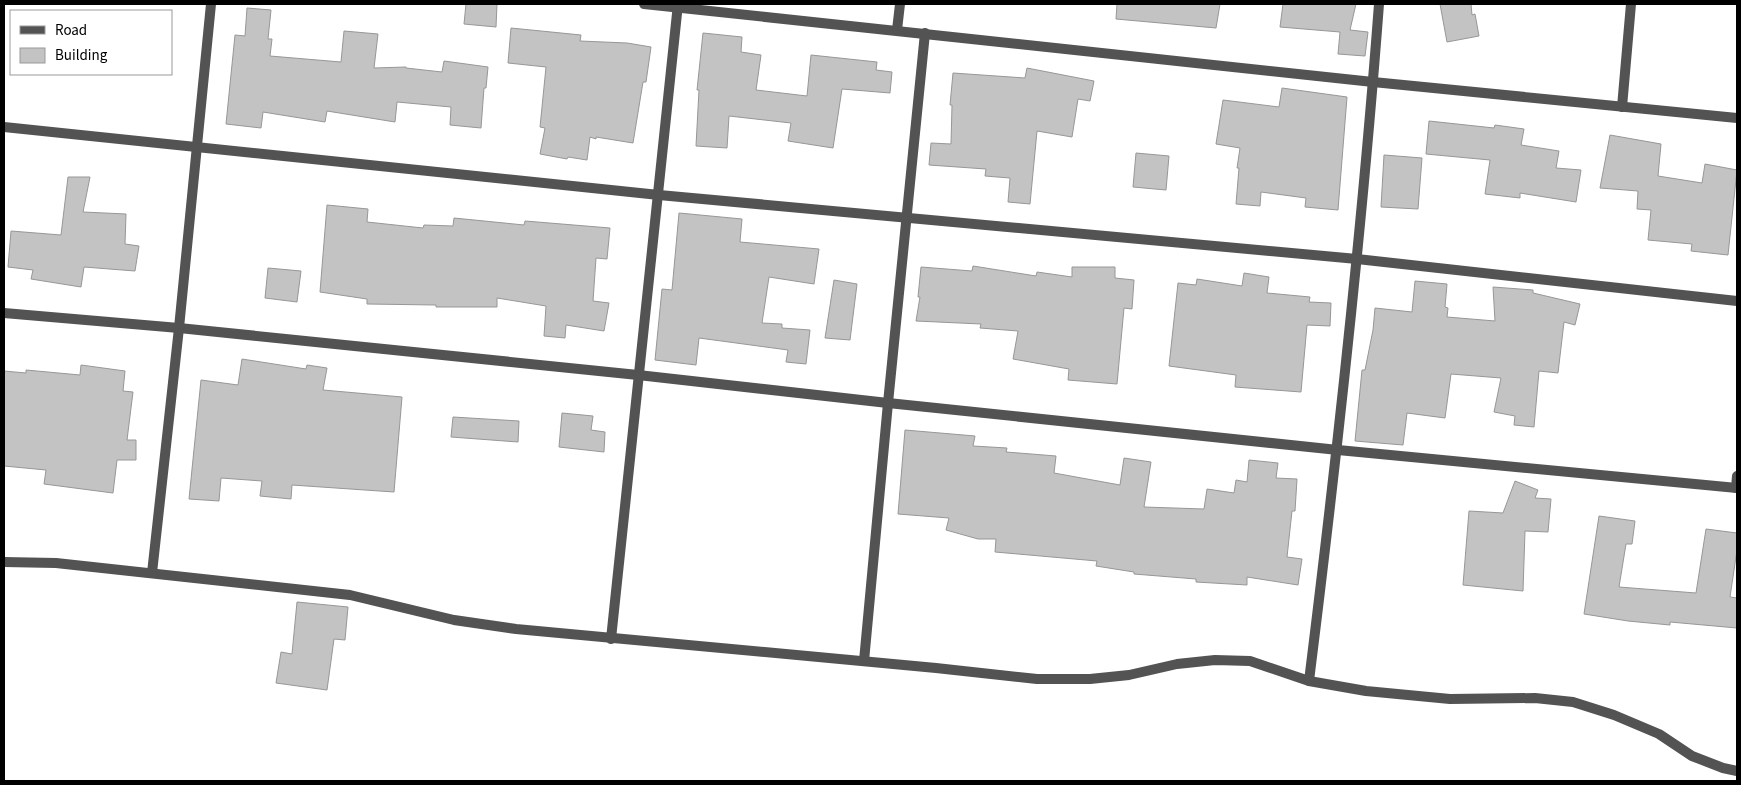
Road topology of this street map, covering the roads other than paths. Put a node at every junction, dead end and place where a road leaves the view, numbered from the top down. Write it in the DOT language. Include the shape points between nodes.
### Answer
graph roads {
  1 [pos="211,4"];
  2 [pos="644,4"];
  3 [pos="900,4"];
  4 [pos="1379,4"];
  5 [pos="1631,4"];
  6 [pos="678,6"];
  7 [pos="897,30"];
  8 [pos="925,33"];
  9 [pos="1373,82"];
  10 [pos="1622,106"];
  11 [pos="1737,118"];
  12 [pos="4,127"];
  13 [pos="197,148"];
  14 [pos="659,195"];
  15 [pos="906,216"];
  16 [pos="1357,258"];
  17 [pos="1737,301"];
  18 [pos="4,313"];
  19 [pos="179,328"];
  20 [pos="638,375"];
  21 [pos="888,403"];
  22 [pos="1338,450"];
  23 [pos="1737,476"];
  24 [pos="1736,488"];
  25 [pos="4,562"];
  26 [pos="152,573"];
  27 [pos="611,639"];
  28 [pos="864,661"];
  29 [pos="1309,681"];
  30 [pos="1737,771"];
  1 -- 13 [label="street"];
  2 -- 6 [label="street"];
  3 -- 7 [label="street"];
  4 -- 9 [label="street"];
  5 -- 10 [label="street"];
  6 -- 7 [label="street"];
  6 -- 14 [label="street"];
  7 -- 8 [label="street"];
  8 -- 9 [label="street"];
  8 -- 15 [label="street"];
  9 -- 10 [label="street"];
  9 -- 16 [label="street"];
  10 -- 11 [label="street"];
  12 -- 13 [label="street"];
  13 -- 14 [label="street"];
  13 -- 19 [label="street"];
  14 -- 15 [label="street"];
  14 -- 20 [label="street"];
  15 -- 16 [label="street"];
  15 -- 21 [label="street"];
  16 -- 17 [label="street"];
  16 -- 22 [label="street"];
  18 -- 19 [label="street"];
  19 -- 20 [label="street"];
  19 -- 26 [label="street"];
  20 -- 21 [label="street"];
  20 -- 27 [label="street"];
  21 -- 22 [label="street"];
  21 -- 28 [label="street"];
  22 -- 24 [label="street"];
  22 -- 29 [label="street"];
  23 -- 24 [label="street"];
  25 -- 26 [label="street"];
  26 -- 27 [label="street" via="350,595 454,620"];
  27 -- 28 [label="street"];
  28 -- 29 [label="street" via="1037,679 1090,679 1129,675 1177,664 1250,661"];
  29 -- 30 [label="street" via="1366,691 1450,699 1535,698 1573,702 1614,715 1659,734 1692,756"];
}
